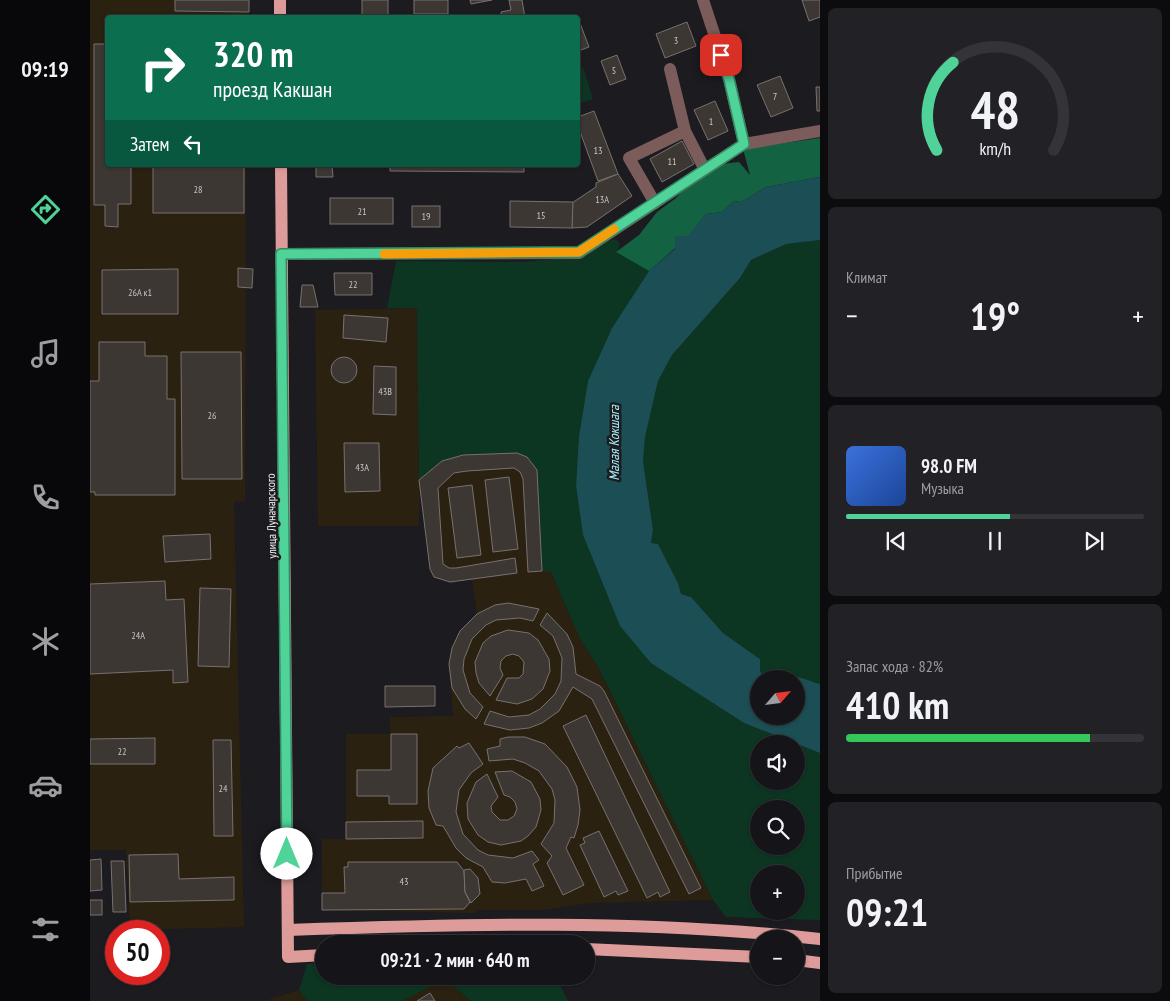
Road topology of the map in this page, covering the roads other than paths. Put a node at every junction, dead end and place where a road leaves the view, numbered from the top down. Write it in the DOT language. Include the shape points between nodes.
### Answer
graph roads {
  1 [pos="280,0"];
  2 [pos="703,0"];
  3 [pos="280,15"];
  4 [pos="670,69"];
  5 [pos="685,131"];
  6 [pos="820,131"];
  7 [pos="744,144"];
  8 [pos="281,167"];
  9 [pos="705,170"];
  10 [pos="654,203"];
  11 [pos="281,254"];
  12 [pos="288,930"];
  13 [pos="820,939"];
  14 [pos="595,949"];
  15 [pos="315,955"];
  16 [pos="750,957"];
  17 [pos="805,961"];
  18 [pos="820,963"];
  1 -- 3 [label="main road"];
  2 -- 7 [label="street" via="729,79"];
  4 -- 5 [label="street"];
  5 -- 9 [label="street"];
  5 -- 10 [label="street" via="629,158"];
  6 -- 7 [label="street"];
  7 -- 9 [label="street"];
  8 -- 11 [label="main road, улица Луначарского"];
  9 -- 10 [label="street"];
  10 -- 11 [label="street" via="579,252"];
  11 -- 12 [label="main road, улица Луначарского"];
  12 -- 13 [label="main road" via="553,924 705,929"];
  12 -- 15 [label="main road, улица Луначарского" via="288,956"];
  14 -- 16 [label="main road"];
  17 -- 18 [label="main road"];
}
